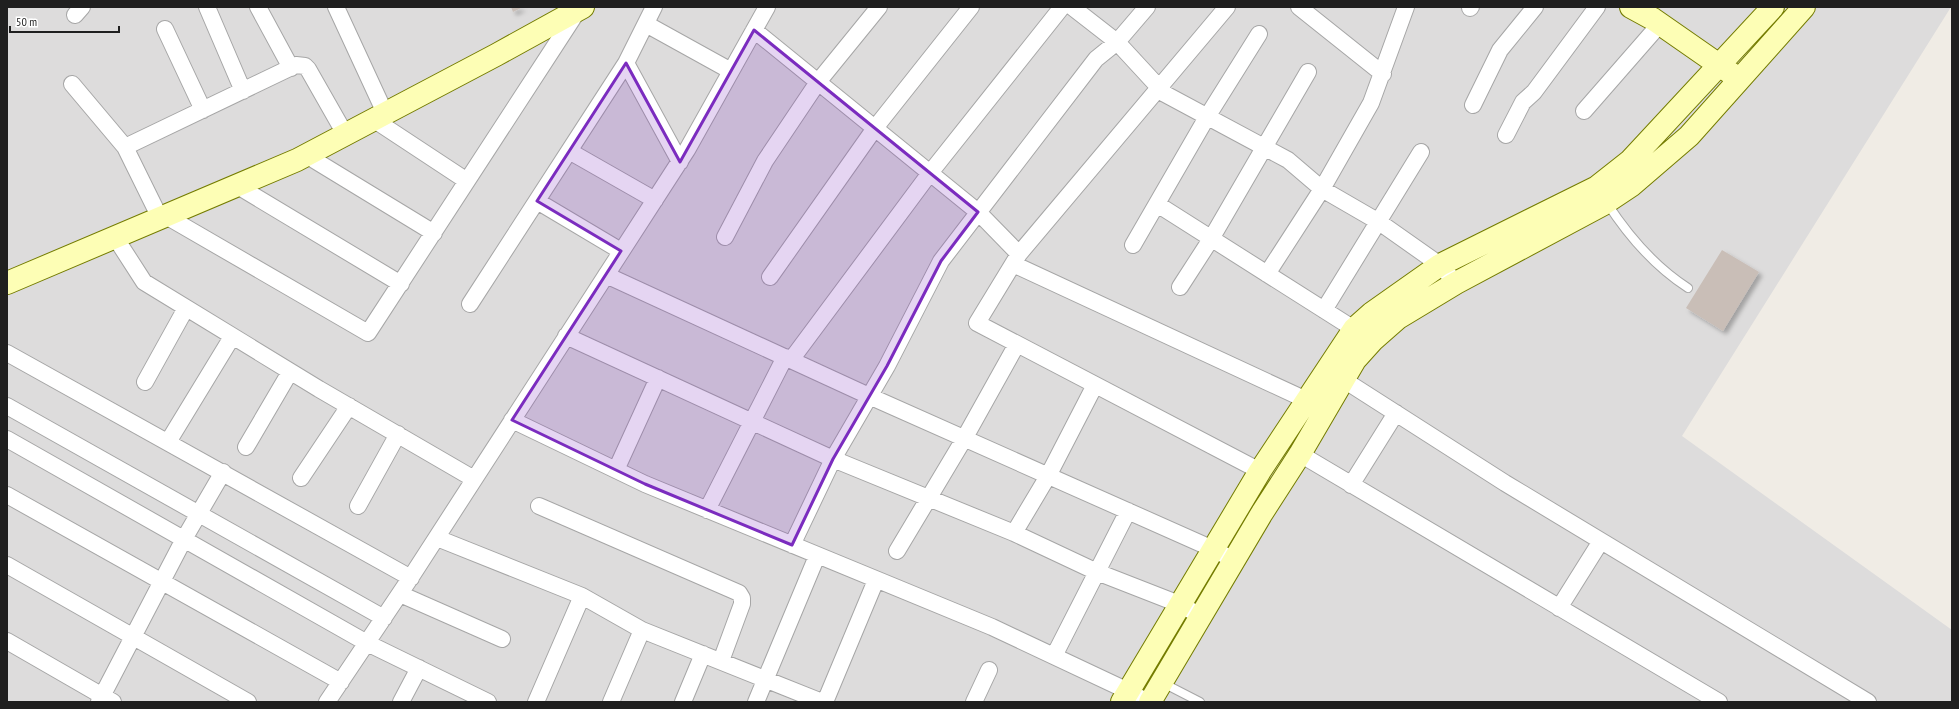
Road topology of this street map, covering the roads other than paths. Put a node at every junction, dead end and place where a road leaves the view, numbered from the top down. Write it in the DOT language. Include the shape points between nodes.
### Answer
graph roads {
  1 [pos="207,7"];
  2 [pos="258,7"];
  3 [pos="336,7"];
  4 [pos="654,7"];
  5 [pos="767,7"];
  6 [pos="879,7"];
  7 [pos="971,7"];
  8 [pos="1062,7"];
  9 [pos="1072,7"];
  10 [pos="1147,7"];
  11 [pos="1228,7"];
  12 [pos="1299,7"];
  13 [pos="1406,7"];
  14 [pos="1535,7"];
  15 [pos="1597,7"];
  16 [pos="1631,7"];
  17 [pos="1773,7"];
  18 [pos="1804,7"];
  19 [pos="581,8"];
  20 [pos="646,24"];
  21 [pos="1660,24"];
  22 [pos="165,29"];
  23 [pos="754,30"];
  24 [pos="1260,34"];
  25 [pos="1117,42"];
  26 [pos="626,63"];
  27 [pos="1720,66"];
  28 [pos="291,68"];
  29 [pos="731,72"];
  30 [pos="1308,72"];
  31 [pos="1383,74"];
  32 [pos="1740,79"];
  33 [pos="818,82"];
  34 [pos="72,84"];
  35 [pos="1160,88"];
  36 [pos="243,91"];
  37 [pos="1473,105"];
  38 [pos="203,110"];
  39 [pos="1584,111"];
  40 [pos="379,116"];
  41 [pos="1207,117"];
  42 [pos="875,128"];
  43 [pos="344,134"];
  44 [pos="1506,135"];
  45 [pos="125,147"];
  46 [pos="1264,147"];
  47 [pos="569,151"];
  48 [pos="1421,152"];
  49 [pos="306,155"];
  50 [pos="680,162"];
  51 [pos="930,173"];
  52 [pos="467,181"];
  53 [pos="236,185"];
  54 [pos="1322,189"];
  55 [pos="1602,194"];
  56 [pos="654,200"];
  57 [pos="537,201"];
  58 [pos="1157,204"];
  59 [pos="978,212"];
  60 [pos="163,217"];
  61 [pos="1379,222"];
  62 [pos="434,233"];
  63 [pos="115,237"];
  64 [pos="725,237"];
  65 [pos="1211,239"];
  66 [pos="1133,245"];
  67 [pos="621,251"];
  68 [pos="1016,259"];
  69 [pos="1440,264"];
  70 [pos="1267,274"];
  71 [pos="606,275"];
  72 [pos="770,277"];
  73 [pos="7,283"];
  74 [pos="1456,283"];
  75 [pos="401,284"];
  76 [pos="1180,287"];
  77 [pos="1688,288"];
  78 [pos="470,304"];
  79 [pos="186,308"];
  80 [pos="1324,310"];
  81 [pos="1354,329"];
  82 [pos="566,336"];
  83 [pos="232,337"];
  84 [pos="1370,343"];
  85 [pos="1017,344"];
  86 [pos="7,352"];
  87 [pos="788,359"];
  88 [pos="290,372"];
  89 [pos="658,378"];
  90 [pos="1344,380"];
  91 [pos="145,382"];
  92 [pos="1096,384"];
  93 [pos="869,396"];
  94 [pos="1316,405"];
  95 [pos="7,406"];
  96 [pos="348,406"];
  97 [pos="1396,413"];
  98 [pos="512,420"];
  99 [pos="751,421"];
  100 [pos="398,434"];
  101 [pos="7,439"];
  102 [pos="964,439"];
  103 [pos="168,442"];
  104 [pos="246,447"];
  105 [pos="1300,454"];
  106 [pos="833,459"];
  107 [pos="616,470"];
  108 [pos="223,472"];
  109 [pos="1048,476"];
  110 [pos="301,478"];
  111 [pos="474,479"];
  112 [pos="1255,480"];
  113 [pos="1351,485"];
  114 [pos="7,496"];
  115 [pos="929,499"];
  116 [pos="1270,501"];
  117 [pos="358,506"];
  118 [pos="539,506"];
  119 [pos="707,510"];
  120 [pos="1128,511"];
  121 [pos="199,514"];
  122 [pos="1014,533"];
  123 [pos="437,538"];
  124 [pos="184,539"];
  125 [pos="1602,541"];
  126 [pos="792,546"];
  127 [pos="1213,549"];
  128 [pos="898,551"];
  129 [pos="816,556"];
  130 [pos="1234,560"];
  131 [pos="7,565"];
  132 [pos="1097,572"];
  133 [pos="411,578"];
  134 [pos="876,580"];
  135 [pos="162,582"];
  136 [pos="400,594"];
  137 [pos="582,596"];
  138 [pos="1179,604"];
  139 [pos="1559,608"];
  140 [pos="1201,616"];
  141 [pos="384,618"];
  142 [pos="642,630"];
  143 [pos="133,637"];
  144 [pos="502,639"];
  145 [pos="7,641"];
  146 [pos="367,643"];
  147 [pos="703,654"];
  148 [pos="1054,656"];
  149 [pos="721,661"];
  150 [pos="419,668"];
  151 [pos="989,670"];
  152 [pos="766,679"];
  153 [pos="341,682"];
  154 [pos="1162,682"];
  155 [pos="1125,697"];
  156 [pos="105,700"];
  157 [pos="248,702"];
  158 [pos="328,702"];
  159 [pos="401,702"];
  160 [pos="488,702"];
  161 [pos="536,702"];
  162 [pos="611,702"];
  163 [pos="683,702"];
  164 [pos="756,702"];
  165 [pos="822,702"];
  166 [pos="825,702"];
  167 [pos="974,702"];
  168 [pos="1148,702"];
  169 [pos="1200,702"];
  170 [pos="1719,702"];
  171 [pos="1868,702"];
  1 -- 36 [label="street"];
  2 -- 28 [label="street"];
  3 -- 40 [label="street"];
  4 -- 20 [label="street"];
  5 -- 23 [label="street"];
  6 -- 33 [label="street"];
  7 -- 42 [label="street"];
  8 -- 51 [label="street"];
  9 -- 25 [label="street"];
  10 -- 25 [label="street"];
  11 -- 35 [label="street"];
  12 -- 31 [label="street"];
  13 -- 31 [label="street"];
  14 -- 37 [label="street" via="1500,50"];
  15 -- 44 [label="street" via="1534,92 1523,102"];
  16 -- 21 [label="main road"];
  17 -- 27 [label="main road"];
  18 -- 32 [label="main road"];
  19 -- 40 [label="main road"];
  19 -- 52 [label="street"];
  20 -- 26 [label="street"];
  20 -- 29 [label="street"];
  21 -- 27 [label="main road"];
  21 -- 39 [label="street"];
  22 -- 38 [label="street"];
  23 -- 29 [label="street"];
  23 -- 33 [label="street"];
  24 -- 41 [label="street"];
  25 -- 35 [label="street"];
  25 -- 59 [label="street" via="1096,59"];
  26 -- 47 [label="street"];
  26 -- 50 [label="street"];
  27 -- 32 [label="main road"];
  27 -- 55 [label="main road"];
  28 -- 36 [label="street"];
  28 -- 43 [label="street" via="301,65 308,69"];
  29 -- 50 [label="street"];
  30 -- 46 [label="street"];
  31 -- 54 [label="street" via="1371,103"];
  32 -- 55 [label="main road" via="1689,136 1632,185"];
  33 -- 42 [label="street"];
  33 -- 64 [label="street" via="765,161"];
  34 -- 45 [label="street"];
  35 -- 41 [label="street" via="1165,94"];
  35 -- 68 [label="street"];
  36 -- 38 [label="street"];
  38 -- 45 [label="street"];
  40 -- 43 [label="main road"];
  40 -- 52 [label="street"];
  41 -- 46 [label="street"];
  41 -- 58 [label="street"];
  42 -- 51 [label="street"];
  42 -- 72 [label="street"];
  43 -- 49 [label="main road"];
  45 -- 60 [label="street"];
  46 -- 54 [label="street" via="1288,160"];
  46 -- 65 [label="street"];
  47 -- 56 [label="street"];
  47 -- 57 [label="street"];
  48 -- 61 [label="street"];
  49 -- 53 [label="main road"];
  49 -- 62 [label="street"];
  50 -- 56 [label="street"];
  51 -- 59 [label="street"];
  51 -- 87 [label="street"];
  52 -- 62 [label="street"];
  53 -- 60 [label="main road"];
  53 -- 75 [label="street"];
  54 -- 61 [label="street"];
  54 -- 70 [label="street"];
  55 -- 69 [label="main road"];
  55 -- 74 [label="main road"];
  55 -- 77 [label="lane" via="1621,225 1654,263"];
  56 -- 67 [label="street"];
  57 -- 67 [label="street"];
  57 -- 78 [label="street"];
  58 -- 65 [label="street"];
  58 -- 66 [label="street"];
  59 -- 68 [label="street"];
  59 -- 93 [label="street" via="941,261"];
  60 -- 63 [label="main road"];
  60 -- 75 [label="street" via="368,334"];
  61 -- 69 [label="street"];
  61 -- 80 [label="street"];
  62 -- 75 [label="street"];
  63 -- 73 [label="main road"];
  63 -- 79 [label="street" via="144,282"];
  65 -- 70 [label="street"];
  65 -- 76 [label="street"];
  67 -- 71 [label="street"];
  68 -- 85 [label="street" via="977,323"];
  68 -- 94 [label="street"];
  69 -- 74 [label="street"];
  69 -- 81 [label="main road"];
  70 -- 80 [label="street"];
  71 -- 82 [label="street"];
  71 -- 87 [label="street"];
  74 -- 84 [label="main road" via="1398,318"];
  79 -- 83 [label="street"];
  79 -- 91 [label="street"];
  80 -- 81 [label="street"];
  81 -- 84 [label="street"];
  81 -- 94 [label="main road"];
  82 -- 89 [label="street"];
  82 -- 98 [label="street"];
  83 -- 88 [label="street"];
  83 -- 103 [label="street"];
  84 -- 90 [label="main road" via="1355,360"];
  85 -- 92 [label="street"];
  85 -- 102 [label="street"];
  86 -- 103 [label="street"];
  87 -- 93 [label="street"];
  87 -- 99 [label="street"];
  88 -- 96 [label="street"];
  88 -- 104 [label="street"];
  89 -- 99 [label="street"];
  89 -- 107 [label="street"];
  90 -- 94 [label="main road"];
  90 -- 97 [label="street"];
  92 -- 109 [label="street"];
  92 -- 112 [label="street"];
  93 -- 102 [label="street"];
  93 -- 106 [label="street"];
  94 -- 105 [label="main road"];
  94 -- 112 [label="main road"];
  95 -- 121 [label="street"];
  96 -- 100 [label="street"];
  96 -- 110 [label="street"];
  97 -- 113 [label="street"];
  97 -- 125 [label="street" via="1504,483"];
  98 -- 107 [label="street"];
  98 -- 111 [label="street"];
  99 -- 106 [label="street"];
  99 -- 119 [label="street"];
  100 -- 111 [label="street"];
  100 -- 117 [label="street"];
  101 -- 124 [label="street"];
  102 -- 109 [label="street"];
  102 -- 115 [label="street"];
  103 -- 108 [label="street"];
  105 -- 113 [label="street"];
  105 -- 116 [label="main road"];
  106 -- 115 [label="street"];
  106 -- 126 [label="street"];
  107 -- 119 [label="street"];
  108 -- 121 [label="street"];
  108 -- 133 [label="street"];
  109 -- 120 [label="street"];
  109 -- 122 [label="street"];
  111 -- 123 [label="street"];
  112 -- 116 [label="main road"];
  112 -- 127 [label="main road"];
  113 -- 139 [label="street"];
  114 -- 135 [label="street"];
  115 -- 122 [label="street"];
  115 -- 128 [label="street"];
  116 -- 130 [label="main road"];
  118 -- 149 [label="street" via="739,593 742,604"];
  119 -- 126 [label="street"];
  120 -- 127 [label="street"];
  120 -- 132 [label="street"];
  121 -- 124 [label="street"];
  121 -- 141 [label="street"];
  122 -- 132 [label="street"];
  123 -- 133 [label="street"];
  123 -- 137 [label="street"];
  124 -- 135 [label="street"];
  124 -- 146 [label="street"];
  125 -- 139 [label="street"];
  125 -- 171 [label="street"];
  126 -- 129 [label="street"];
  127 -- 130 [label="street"];
  127 -- 138 [label="main road"];
  129 -- 134 [label="street"];
  129 -- 152 [label="street"];
  130 -- 140 [label="main road"];
  131 -- 143 [label="street"];
  132 -- 138 [label="street"];
  132 -- 148 [label="street"];
  133 -- 136 [label="street"];
  134 -- 148 [label="street" via="992,627"];
  134 -- 166 [label="street"];
  135 -- 143 [label="street"];
  135 -- 153 [label="street"];
  136 -- 141 [label="street"];
  136 -- 144 [label="street"];
  137 -- 142 [label="street"];
  137 -- 161 [label="street"];
  138 -- 140 [label="street"];
  138 -- 155 [label="main road"];
  139 -- 170 [label="street"];
  140 -- 154 [label="main road"];
  141 -- 146 [label="street"];
  142 -- 147 [label="street"];
  142 -- 162 [label="street"];
  143 -- 156 [label="street"];
  143 -- 157 [label="street"];
  145 -- 156 [label="street"];
  146 -- 150 [label="street"];
  146 -- 153 [label="street"];
  147 -- 149 [label="street"];
  147 -- 163 [label="street"];
  148 -- 155 [label="street"];
  149 -- 152 [label="street"];
  150 -- 159 [label="street"];
  150 -- 160 [label="street"];
  151 -- 167 [label="street"];
  152 -- 164 [label="street"];
  152 -- 165 [label="street"];
  153 -- 158 [label="street"];
  154 -- 168 [label="main road"];
  154 -- 169 [label="lane"];
  155 -- 168 [label="street"];
}
